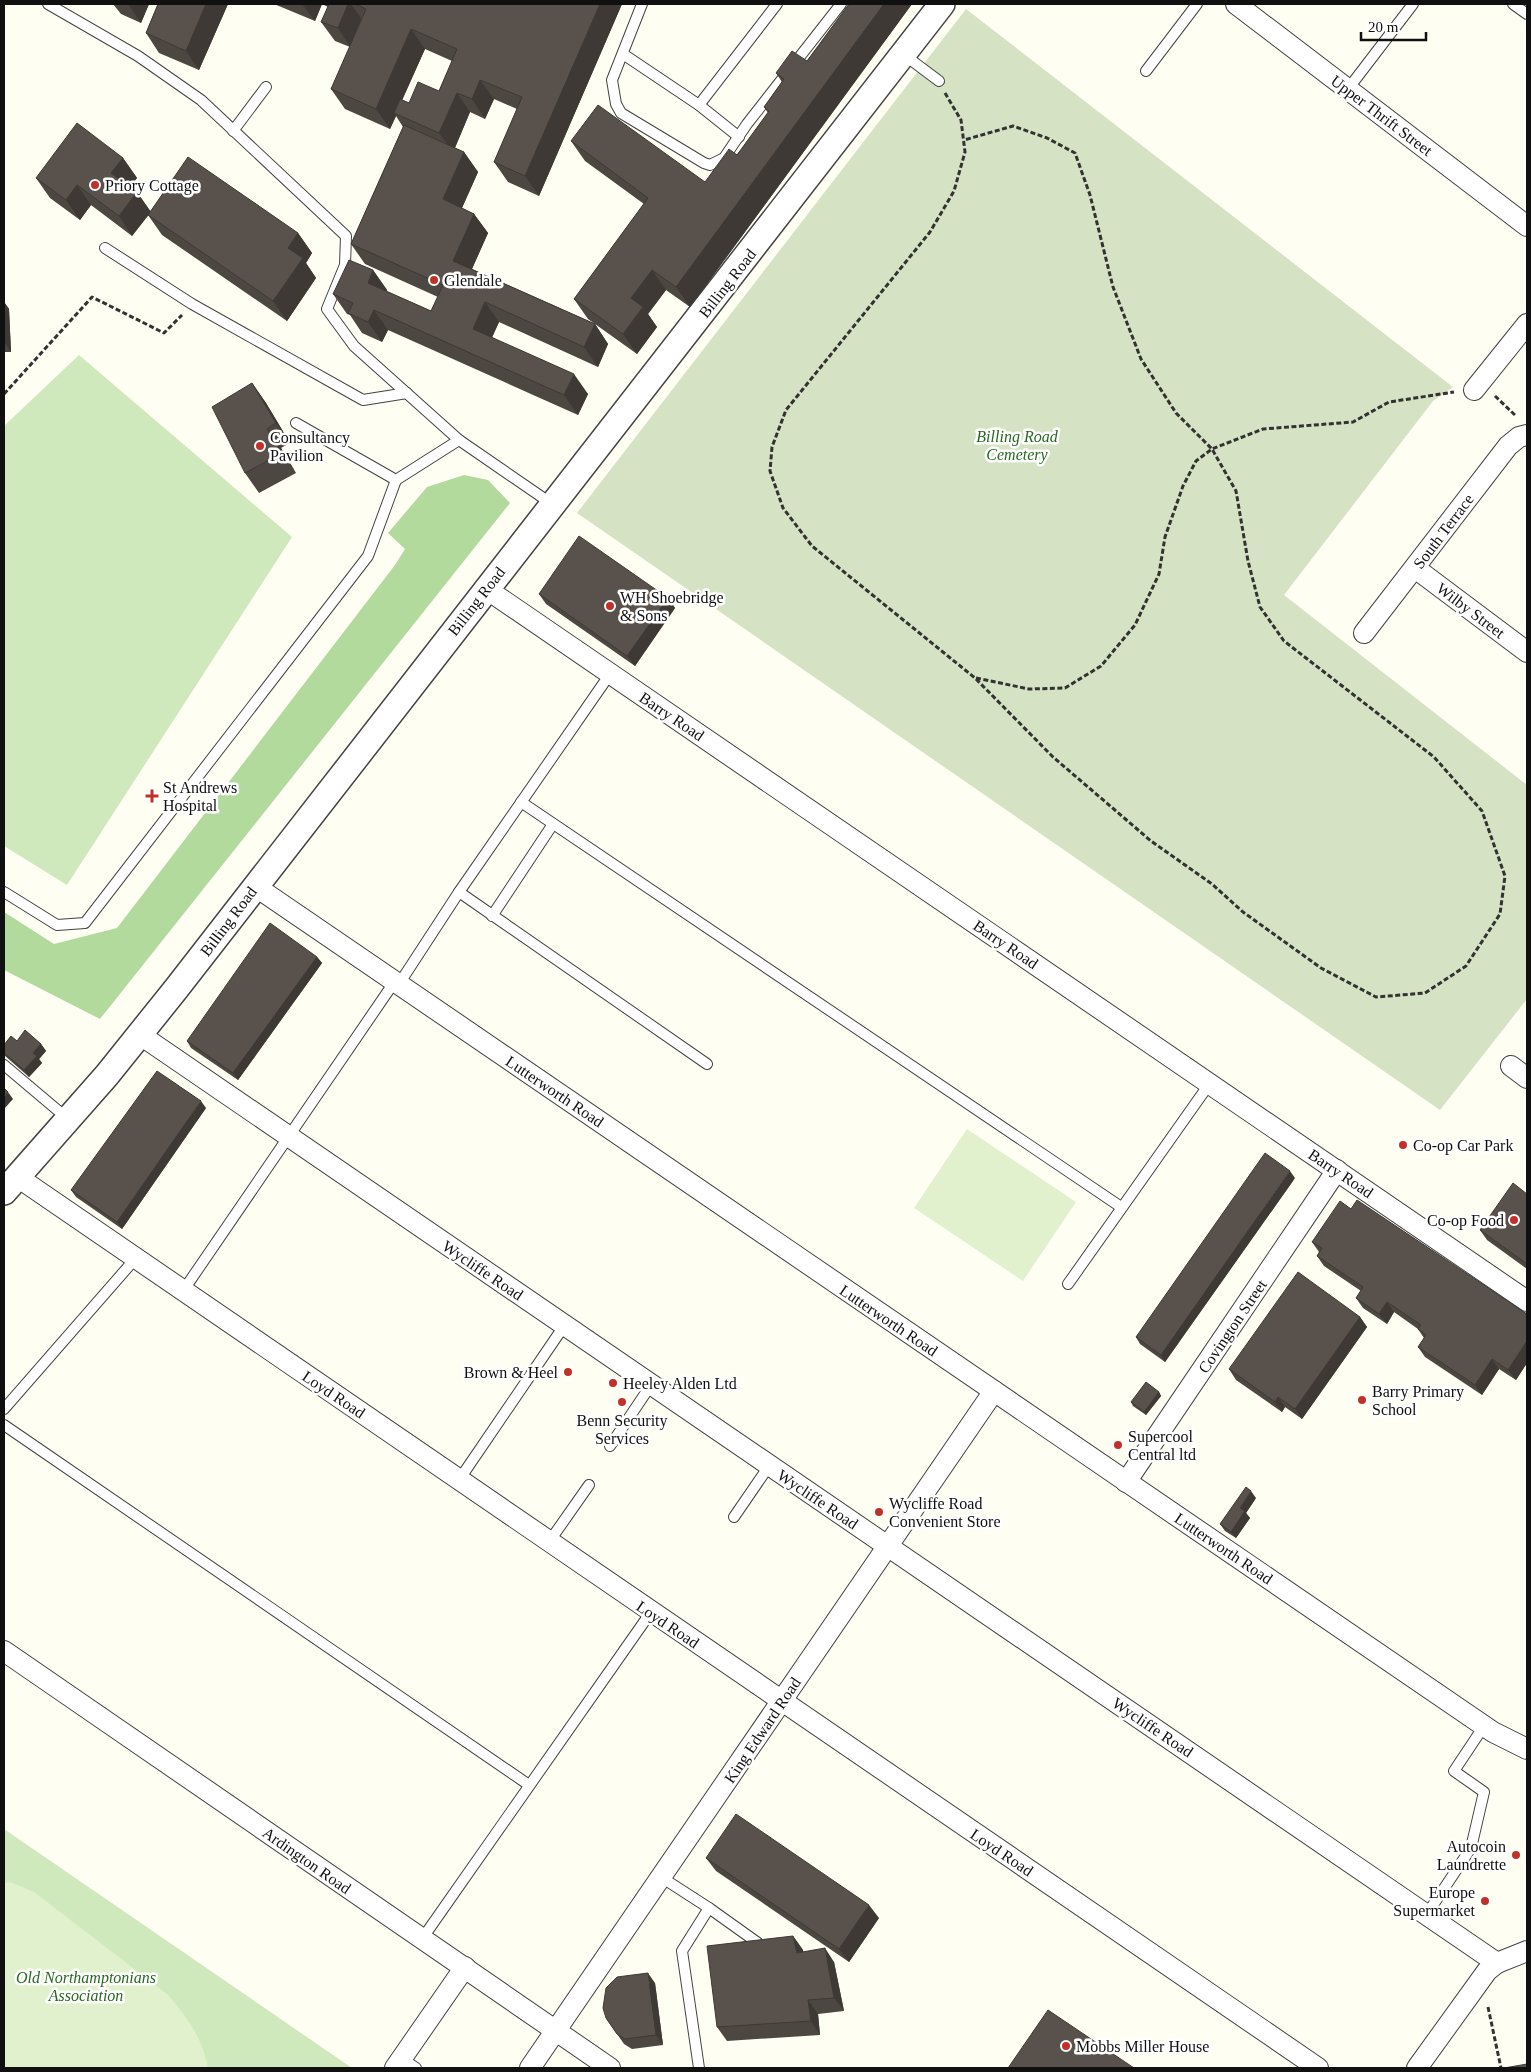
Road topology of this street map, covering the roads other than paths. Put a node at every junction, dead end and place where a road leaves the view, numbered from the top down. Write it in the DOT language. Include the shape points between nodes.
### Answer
graph roads {
  1 [pos="48,4"];
  2 [pos="642,4"];
  3 [pos="777,4"];
  4 [pos="840,4"];
  5 [pos="942,4"];
  6 [pos="1197,4"];
  7 [pos="1236,4"];
  8 [pos="1413,4"];
  9 [pos="1513,4"];
  10 [pos="1527,14"];
  11 [pos="623,54"];
  12 [pos="903,54"];
  13 [pos="1146,71"];
  14 [pos="939,81"];
  15 [pos="266,87"];
  16 [pos="1348,89"];
  17 [pos="699,105"];
  18 [pos="233,131"];
  19 [pos="738,137"];
  20 [pos="1527,226"];
  21 [pos="105,248"];
  22 [pos="1527,324"];
  23 [pos="1477,386"];
  24 [pos="407,393"];
  25 [pos="296,423"];
  26 [pos="1524,428"];
  27 [pos="459,440"];
  28 [pos="396,480"];
  29 [pos="553,505"];
  30 [pos="1415,568"];
  31 [pos="485,588"];
  32 [pos="1364,633"];
  33 [pos="1527,652"];
  34 [pos="610,674"];
  35 [pos="521,802"];
  36 [pos="553,824"];
  37 [pos="255,886"];
  38 [pos="4,892"];
  39 [pos="459,892"];
  40 [pos="492,916"];
  41 [pos="397,983"];
  42 [pos="140,1034"];
  43 [pos="706,1064"];
  44 [pos="4,1065"];
  45 [pos="1210,1083"];
  46 [pos="69,1120"];
  47 [pos="289,1137"];
  48 [pos="1337,1170"];
  49 [pos="9,1182"];
  50 [pos="1121,1208"];
  51 [pos="135,1259"];
  52 [pos="1068,1284"];
  53 [pos="183,1291"];
  54 [pos="1527,1301"];
  55 [pos="564,1326"];
  56 [pos="651,1385"];
  57 [pos="994,1391"];
  58 [pos="4,1409"];
  59 [pos="4,1425"];
  60 [pos="610,1446"];
  61 [pos="769,1466"];
  62 [pos="459,1480"];
  63 [pos="1126,1482"];
  64 [pos="589,1485"];
  65 [pos="734,1517"];
  66 [pos="549,1542"];
  67 [pos="886,1546"];
  68 [pos="651,1612"];
  69 [pos="4,1651"];
  70 [pos="782,1701"];
  71 [pos="1484,1726"];
  72 [pos="1527,1749"];
  73 [pos="529,1785"];
  74 [pos="661,1877"];
  75 [pos="709,1908"];
  76 [pos="1426,1914"];
  77 [pos="422,1939"];
  78 [pos="758,1943"];
  79 [pos="1527,1951"];
  80 [pos="1497,1962"];
  81 [pos="465,1967"];
  82 [pos="556,2031"];
  83 [pos="404,2065"];
  84 [pos="530,2068"];
  85 [pos="610,2068"];
  86 [pos="699,2068"];
  87 [pos="1318,2068"];
  88 [pos="1417,2068"];
  1 -- 18 [label="lane" via="138,56 201,100"];
  2 -- 11 [label="lane"];
  3 -- 17 [label="lane"];
  4 -- 19 [label="lane"];
  5 -- 12 [label="street, Billing Road"];
  6 -- 13 [label="lane"];
  7 -- 16 [label="street, Upper Thrift Street"];
  8 -- 16 [label="lane"];
  9 -- 10 [label="lane"];
  11 -- 17 [label="lane"];
  11 -- 19 [label="lane" via="612,80 621,113 710,165 724,158"];
  12 -- 14 [label="lane"];
  12 -- 29 [label="street, Billing Road"];
  15 -- 18 [label="lane"];
  16 -- 20 [label="street, Upper Thrift Street"];
  17 -- 19 [label="lane"];
  18 -- 24 [label="lane" via="346,236 345,265 327,309 354,346"];
  21 -- 24 [label="lane" via="192,304 363,400"];
  22 -- 23 [label="street"];
  24 -- 27 [label="lane"];
  25 -- 28 [label="lane"];
  26 -- 30 [label="street, South Terrace"];
  27 -- 28 [label="lane"];
  27 -- 29 [label="lane"];
  28 -- 38 [label="lane" via="368,556 85,923 57,925"];
  29 -- 31 [label="street, Billing Road"];
  30 -- 32 [label="street, South Terrace"];
  30 -- 33 [label="street, Wilby Street"];
  31 -- 34 [label="street, Barry Road"];
  31 -- 37 [label="street, Billing Road"];
  34 -- 35 [label="lane"];
  34 -- 45 [label="street, Barry Road"];
  35 -- 36 [label="lane"];
  35 -- 39 [label="lane"];
  36 -- 40 [label="lane"];
  36 -- 50 [label="lane"];
  37 -- 41 [label="street, Lutterworth Road"];
  37 -- 42 [label="street, Billing Road"];
  39 -- 40 [label="lane"];
  39 -- 41 [label="lane"];
  40 -- 43 [label="lane"];
  41 -- 47 [label="lane"];
  41 -- 57 [label="street, Lutterworth Road"];
  42 -- 46 [label="street, Billing Road"];
  42 -- 47 [label="street, Wycliffe Road"];
  44 -- 46 [label="lane"];
  45 -- 48 [label="street, Barry Road"];
  45 -- 50 [label="lane"];
  46 -- 49 [label="street, Billing Road"];
  47 -- 53 [label="lane"];
  47 -- 55 [label="street, Wycliffe Road"];
  48 -- 54 [label="street, Barry Road"];
  48 -- 63 [label="street, Covington Street"];
  49 -- 51 [label="street, Loyd Road"];
  50 -- 52 [label="lane"];
  51 -- 53 [label="street, Loyd Road"];
  51 -- 58 [label="lane"];
  53 -- 62 [label="street, Loyd Road"];
  55 -- 56 [label="street, Wycliffe Road"];
  55 -- 62 [label="lane"];
  56 -- 60 [label="lane"];
  56 -- 61 [label="street, Wycliffe Road"];
  57 -- 63 [label="street, Lutterworth Road"];
  57 -- 67 [label="street, King Edward Road"];
  59 -- 73 [label="lane"];
  61 -- 65 [label="lane"];
  61 -- 67 [label="street, Wycliffe Road"];
  62 -- 66 [label="street, Loyd Road"];
  63 -- 71 [label="street, Lutterworth Road"];
  64 -- 66 [label="lane"];
  66 -- 68 [label="street, Loyd Road"];
  67 -- 70 [label="street, King Edward Road"];
  67 -- 76 [label="street, Wycliffe Road"];
  68 -- 70 [label="street, Loyd Road"];
  68 -- 73 [label="lane"];
  69 -- 77 [label="street, Ardington Road"];
  70 -- 74 [label="street, King Edward Road"];
  70 -- 87 [label="street, Loyd Road"];
  71 -- 72 [label="street, Lutterworth Road"];
  71 -- 76 [label="lane" via="1454,1771 1484,1792 1471,1848"];
  73 -- 77 [label="lane"];
  74 -- 75 [label="lane"];
  74 -- 82 [label="street, King Edward Road"];
  75 -- 78 [label="lane"];
  75 -- 86 [label="lane" via="682,1951"];
  76 -- 80 [label="street, Wycliffe Road"];
  77 -- 81 [label="street, Ardington Road"];
  79 -- 80 [label="street"];
  80 -- 88 [label="street" via="1479,1979"];
  81 -- 82 [label="street, Ardington Road"];
  81 -- 83 [label="street"];
  82 -- 84 [label="street, King Edward Road"];
  82 -- 85 [label="street, Ardington Road"];
}
